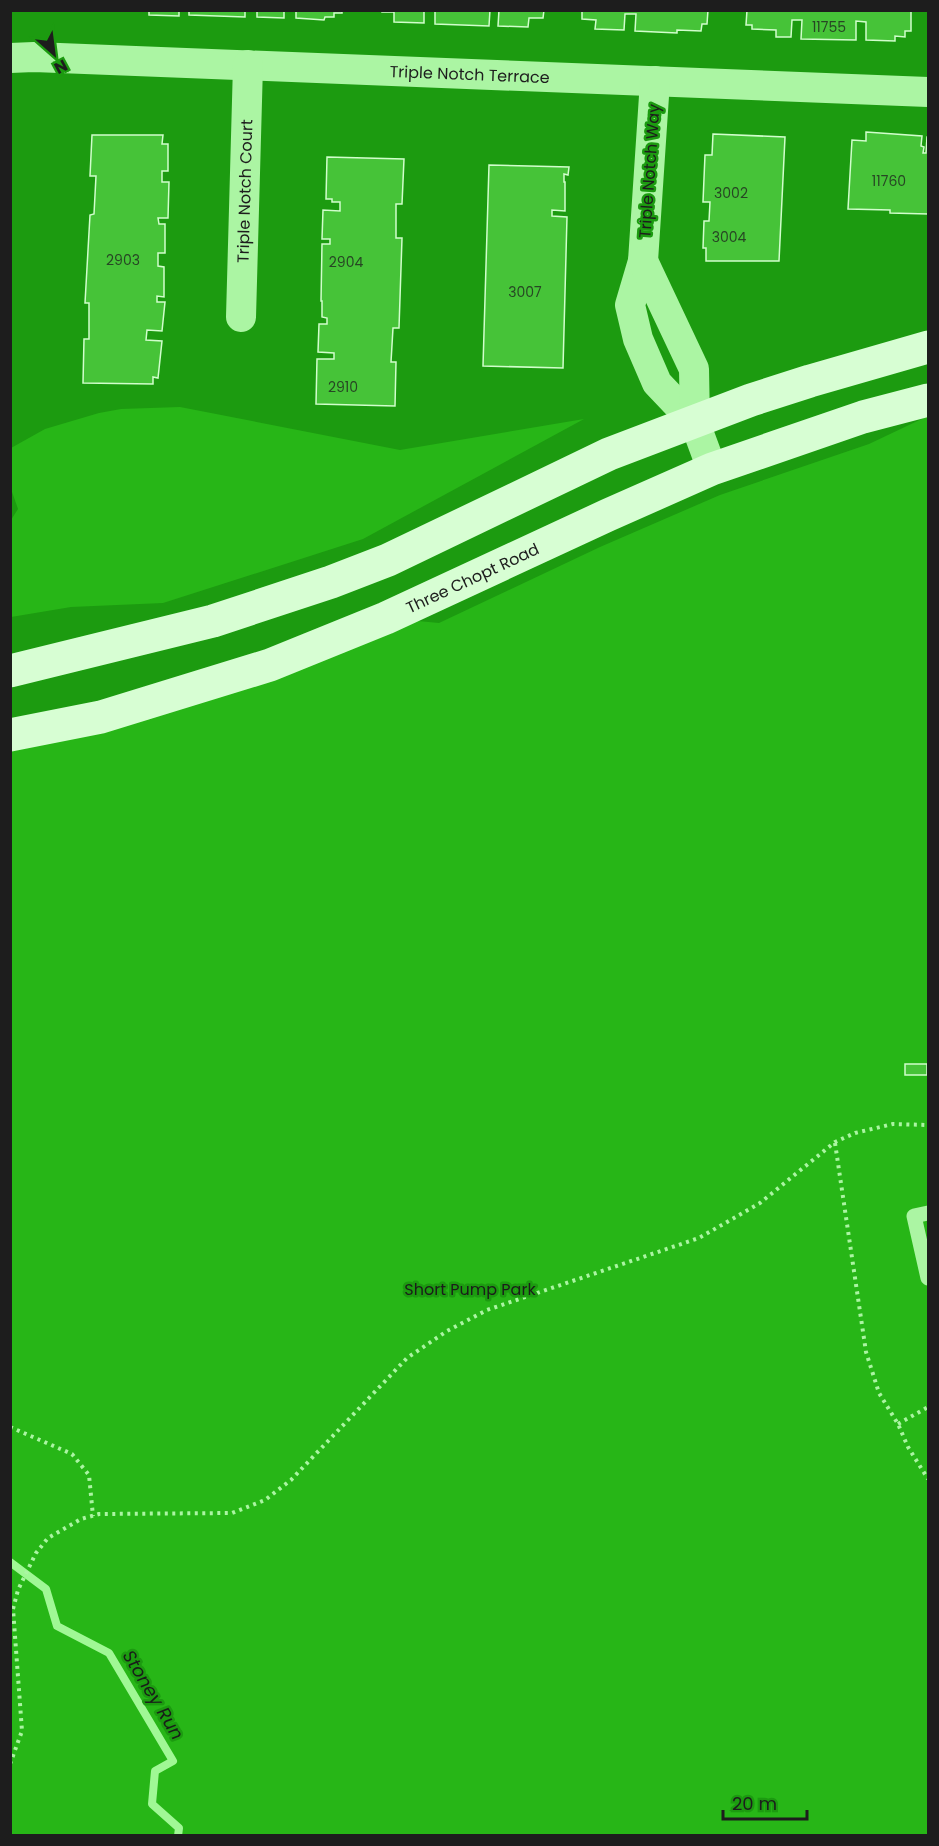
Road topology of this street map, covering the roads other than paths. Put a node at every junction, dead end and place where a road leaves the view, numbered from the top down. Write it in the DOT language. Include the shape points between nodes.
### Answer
graph roads {
  1 [pos="10,58"];
  2 [pos="248,65"];
  3 [pos="655,81"];
  4 [pos="928,92"];
  5 [pos="643,261"];
  6 [pos="241,317"];
  7 [pos="928,347"];
  8 [pos="928,400"];
  9 [pos="695,423"];
  10 [pos="712,469"];
  11 [pos="10,671"];
  12 [pos="10,735"];
  13 [pos="928,1213"];
  14 [pos="928,1278"];
  1 -- 2 [label="street, Triple Notch Terrace"];
  2 -- 3 [label="street, Triple Notch Terrace"];
  2 -- 6 [label="street, Triple Notch Court"];
  3 -- 4 [label="street, Triple Notch Terrace"];
  3 -- 5 [label="street, Triple Notch Way"];
  5 -- 9 [label="street, Triple Notch Way" via="694,369"];
  5 -- 9 [label="street, Triple Notch Way" via="630,305 638,339 657,383"];
  7 -- 9 [label="main road" via="751,400"];
  8 -- 10 [label="main road, Three Chopt Road" via="863,417"];
  9 -- 10 [label="street, Triple Notch Way"];
  9 -- 11 [label="main road" via="609,454 388,560 331,582 213,621"];
  10 -- 12 [label="main road, Three Chopt Road" via="386,618 270,665 101,717"];
  13 -- 14 [label="lane" via="914,1216"];
}
